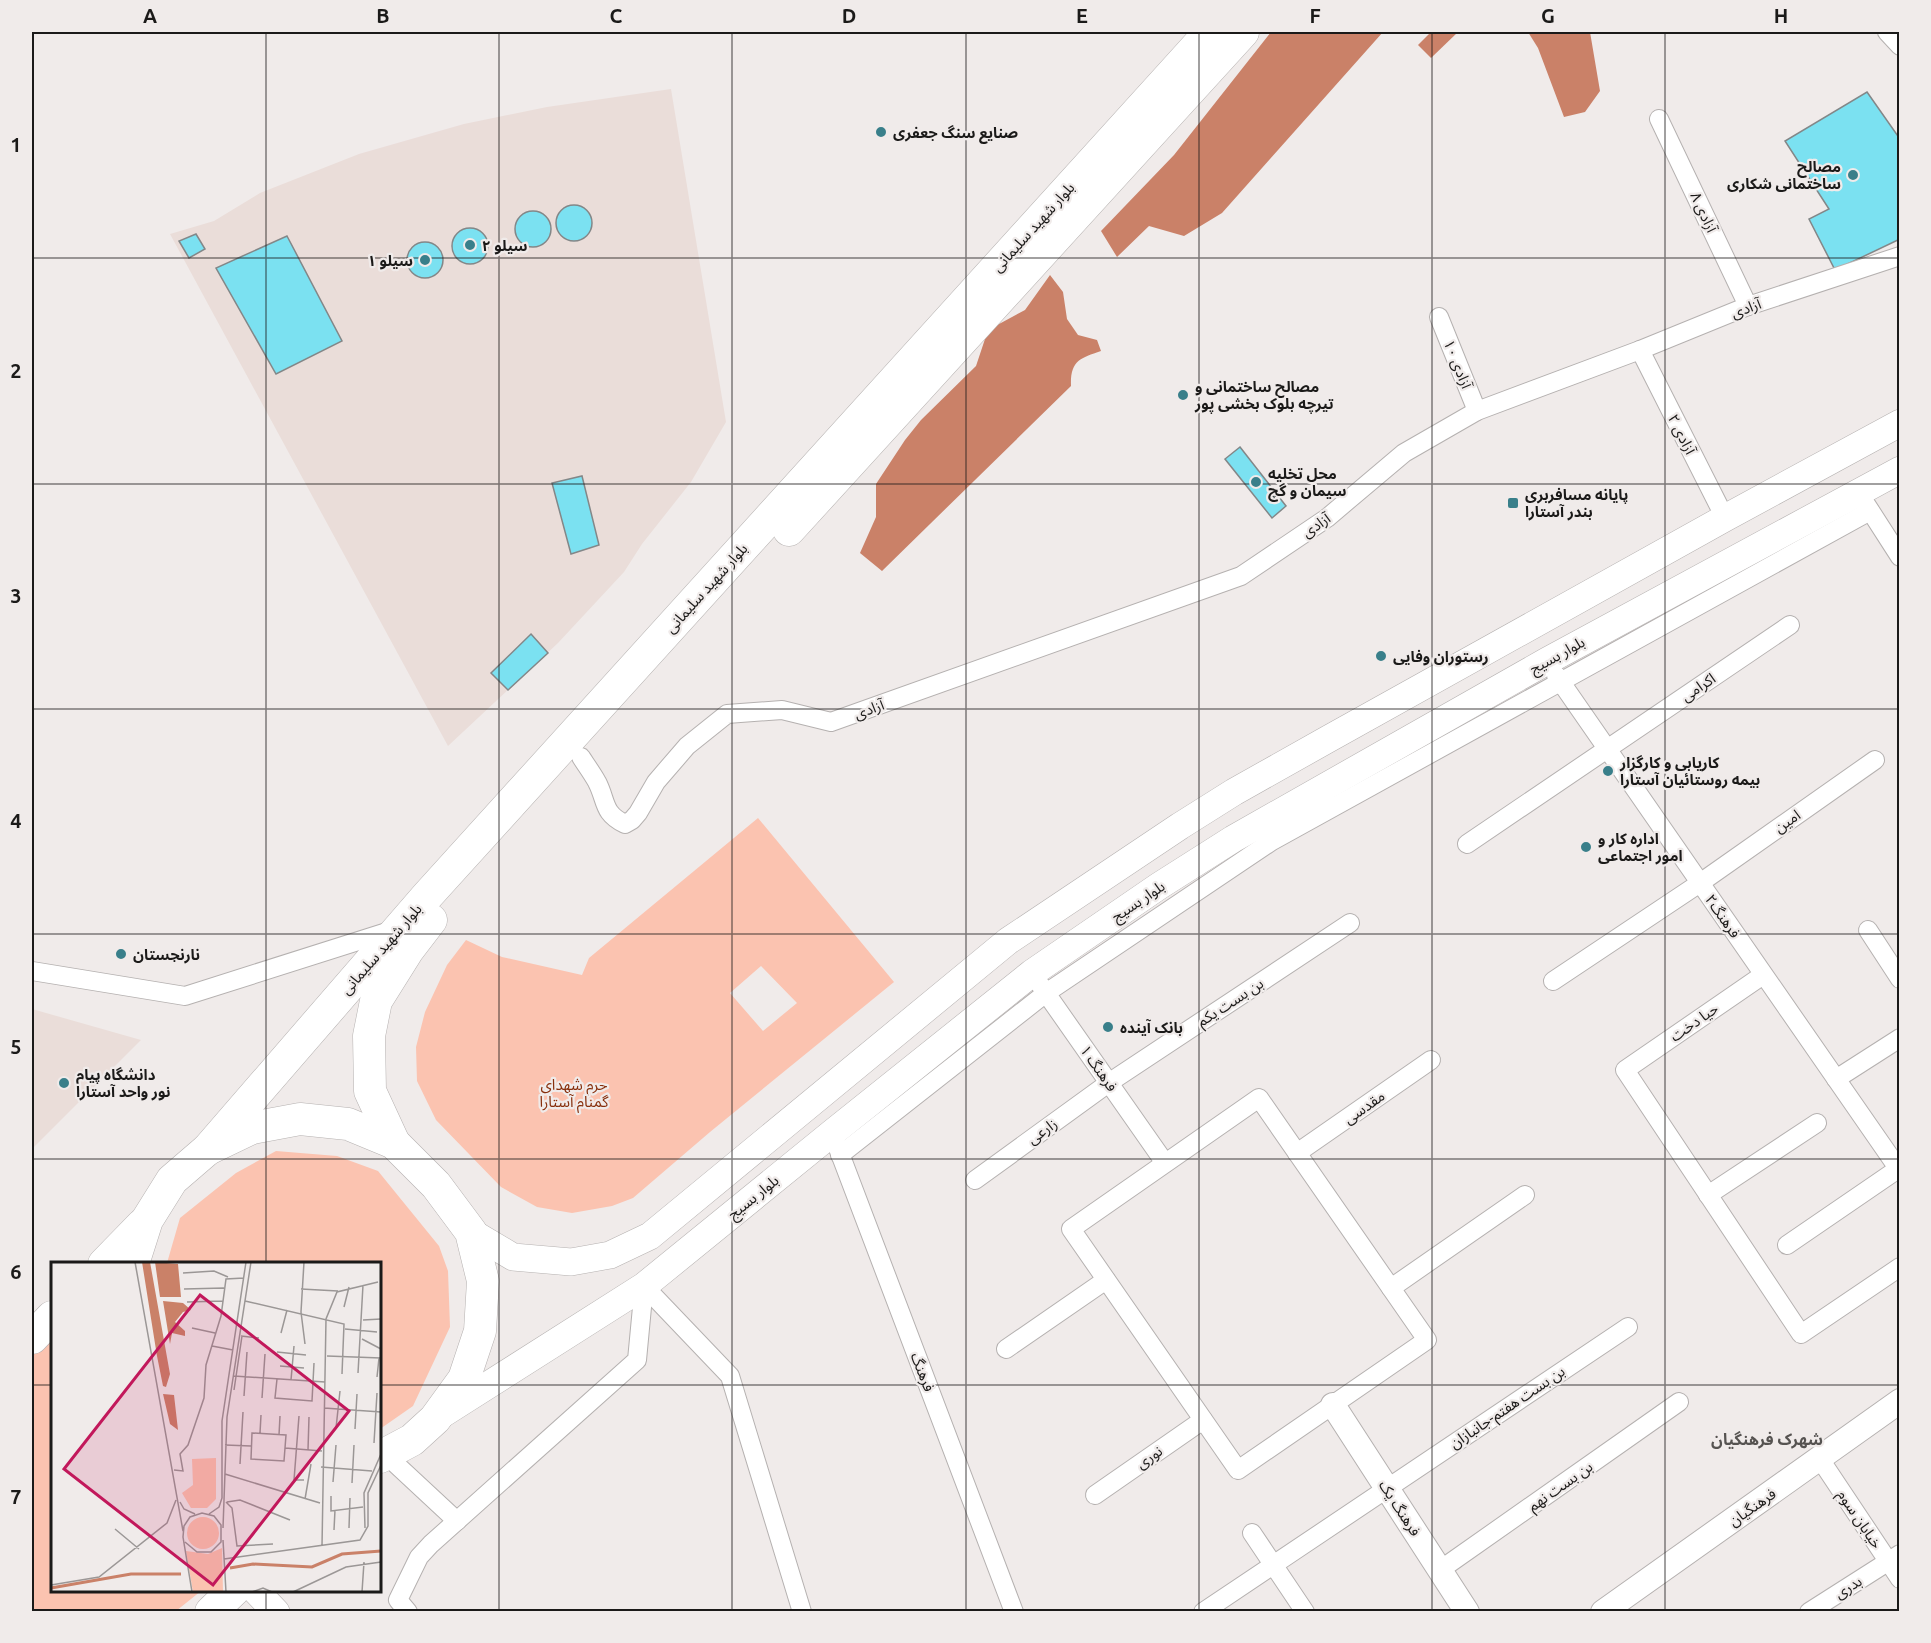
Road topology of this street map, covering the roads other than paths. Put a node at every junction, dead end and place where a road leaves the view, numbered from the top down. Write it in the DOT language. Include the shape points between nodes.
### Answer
graph roads {
  1 [pos="1210,32"];
  2 [pos="1243,32"];
  3 [pos="1887,32"];
  4 [pos="1899,46"];
  5 [pos="1659,118"];
  6 [pos="1899,255"];
  7 [pos="1748,306"];
  8 [pos="1439,317"];
  9 [pos="1640,350"];
  10 [pos="1477,411"];
  11 [pos="1899,423"];
  12 [pos="1899,470"];
  13 [pos="1864,501"];
  14 [pos="1725,518"];
  15 [pos="1899,558"];
  16 [pos="1790,625"];
  17 [pos="1554,672"];
  18 [pos="1607,748"];
  19 [pos="581,757"];
  20 [pos="1875,760"];
  21 [pos="1467,844"];
  22 [pos="1700,883"];
  23 [pos="1350,923"];
  24 [pos="398,929"];
  25 [pos="1868,930"];
  26 [pos="1008,941"];
  27 [pos="32,970"];
  28 [pos="1763,975"];
  29 [pos="1899,979"];
  30 [pos="1553,981"];
  31 [pos="1039,983"];
  32 [pos="1899,1038"];
  33 [pos="1431,1060"];
  34 [pos="1836,1079"];
  35 [pos="1110,1082"];
  36 [pos="1817,1123"];
  37 [pos="394,1143"];
  38 [pos="836,1144"];
  39 [pos="208,1149"];
  40 [pos="1297,1153"];
  41 [pos="1165,1163"];
  42 [pos="1899,1170"];
  43 [pos="975,1180"];
  44 [pos="1525,1195"];
  45 [pos="1708,1195"];
  46 [pos="147,1220"];
  47 [pos="471,1232"];
  48 [pos="1786,1245"];
  49 [pos="105,1262"];
  50 [pos="133,1262"];
  51 [pos="1899,1267"];
  52 [pos="1106,1280"];
  53 [pos="644,1286"];
  54 [pos="1391,1288"];
  55 [pos="51,1318"];
  56 [pos="1628,1327"];
  57 [pos="32,1338"];
  58 [pos="1006,1349"];
  59 [pos="1899,1401"];
  60 [pos="1679,1402"];
  61 [pos="1333,1405"];
  62 [pos="435,1419"];
  63 [pos="1203,1420"];
  64 [pos="382,1458"];
  65 [pos="1820,1458"];
  66 [pos="1386,1488"];
  67 [pos="1095,1495"];
  68 [pos="457,1521"];
  69 [pos="1251,1533"];
  70 [pos="1894,1558"];
  71 [pos="1273,1563"];
  72 [pos="1440,1570"];
  73 [pos="1899,1579"];
  74 [pos="232,1592"];
  75 [pos="257,1592"];
  76 [pos="211,1611"];
  77 [pos="276,1611"];
  78 [pos="408,1611"];
  79 [pos="802,1611"];
  80 [pos="1014,1611"];
  81 [pos="1203,1611"];
  82 [pos="1305,1611"];
  83 [pos="1467,1611"];
  84 [pos="1604,1611"];
  85 [pos="1809,1611"];
  1 -- 24 [label="highway, بلوار شهید سلیمانی"];
  2 -- 19 [label="highway, بلوار شهید سلیمانی"];
  3 -- 4 [label="street"];
  5 -- 7 [label="street, آزادی ۸"];
  6 -- 7 [label="street, آزادی"];
  7 -- 9 [label="street, آزادی"];
  8 -- 10 [label="street, آزادی ۱۰"];
  9 -- 10 [label="street, آزادی"];
  9 -- 14 [label="street, آزادی ۲"];
  10 -- 19 [label="street, آزادی" via="1404,453 1327,518 1241,576 831,722 782,710 727,714 687,746 656,782 638,813 625,824 613,819"];
  11 -- 14 [label="main road"];
  12 -- 13 [label="main road, بلوار بسیج"];
  13 -- 15 [label="street"];
  13 -- 17 [label="main road, بلوار بسیج"];
  14 -- 26 [label="main road" via="1234,792"];
  16 -- 18 [label="street, اکرامی"];
  17 -- 18 [label="street, فرهنگ۲"];
  17 -- 31 [label="main road, بلوار بسیج" via="1233,839 1158,886"];
  18 -- 21 [label="street, اکرامی"];
  18 -- 22 [label="street, فرهنگ۲"];
  19 -- 37 [label="highway, بلوار شهید سلیمانی" via="444,903 376,1001 369,1036 370,1091"];
  20 -- 22 [label="street, امین"];
  22 -- 28 [label="street, فرهنگ۲"];
  22 -- 30 [label="street, امین"];
  23 -- 35 [label="street, بن بست یکم"];
  24 -- 27 [label="street" via="185,996"];
  24 -- 39 [label="highway, بلوار شهید سلیمانی"];
  25 -- 29 [label="street"];
  26 -- 31 [label="main road"];
  26 -- 47 [label="main road" via="650,1236 610,1255 571,1262 513,1257"];
  28 -- 34 [label="street, فرهنگ۲"];
  28 -- 45 [label="street, حیا دخت" via="1625,1070"];
  31 -- 35 [label="street, فرهنگ ۱"];
  31 -- 38 [label="main road, بلوار بسیج"];
  32 -- 34 [label="street"];
  33 -- 40 [label="street, مقدسی"];
  34 -- 42 [label="street, فرهنگ۲"];
  35 -- 41 [label="street, فرهنگ ۱"];
  35 -- 43 [label="street, زارعی"];
  36 -- 45 [label="street"];
  37 -- 39 [label="highway" via="348,1124 300,1119 252,1128"];
  37 -- 47 [label="highway" via="436,1185"];
  38 -- 53 [label="main road, بلوار بسیج"];
  38 -- 80 [label="street, فرهنگ"];
  39 -- 46 [label="highway" via="172,1180"];
  40 -- 41 [label="street" via="1259,1098"];
  40 -- 54 [label="street"];
  41 -- 52 [label="street" via="1071,1229"];
  42 -- 48 [label="street"];
  44 -- 54 [label="street"];
  45 -- 51 [label="street" via="1801,1334"];
  46 -- 49 [label="highway"];
  46 -- 50 [label="highway"];
  47 -- 62 [label="highway" via="483,1281 480,1331 464,1379"];
  52 -- 58 [label="street"];
  52 -- 63 [label="street"];
  53 -- 62 [label="main road, بلوار بسیج"];
  53 -- 68 [label="street" via="637,1360"];
  53 -- 79 [label="street" via="730,1376"];
  54 -- 61 [label="street" via="1427,1340"];
  55 -- 57 [label="highway"];
  56 -- 66 [label="street, بن بست هفتم-جانبازان"];
  59 -- 65 [label="street, فرهنگیان"];
  60 -- 72 [label="street, بن بست نهم"];
  61 -- 63 [label="street" via="1238,1470"];
  61 -- 66 [label="street, فرهنگ یک"];
  62 -- 64 [label="highway" via="412,1440"];
  63 -- 67 [label="street, نوری"];
  64 -- 68 [label="street"];
  65 -- 70 [label="street, خیابان سوم"];
  65 -- 84 [label="street, فرهنگیان"];
  66 -- 71 [label="street, بن بست هفتم-جانبازان"];
  66 -- 72 [label="street, فرهنگ یک"];
  68 -- 78 [label="street" via="420,1557 398,1600"];
  69 -- 71 [label="street"];
  70 -- 73 [label="street, خیابان سوم"];
  70 -- 85 [label="street, بدری"];
  71 -- 81 [label="street, بن بست هفتم-جانبازان"];
  71 -- 82 [label="street"];
  72 -- 83 [label="street, فرهنگ یک"];
  74 -- 76 [label="highway"];
  75 -- 77 [label="main road"];
}
